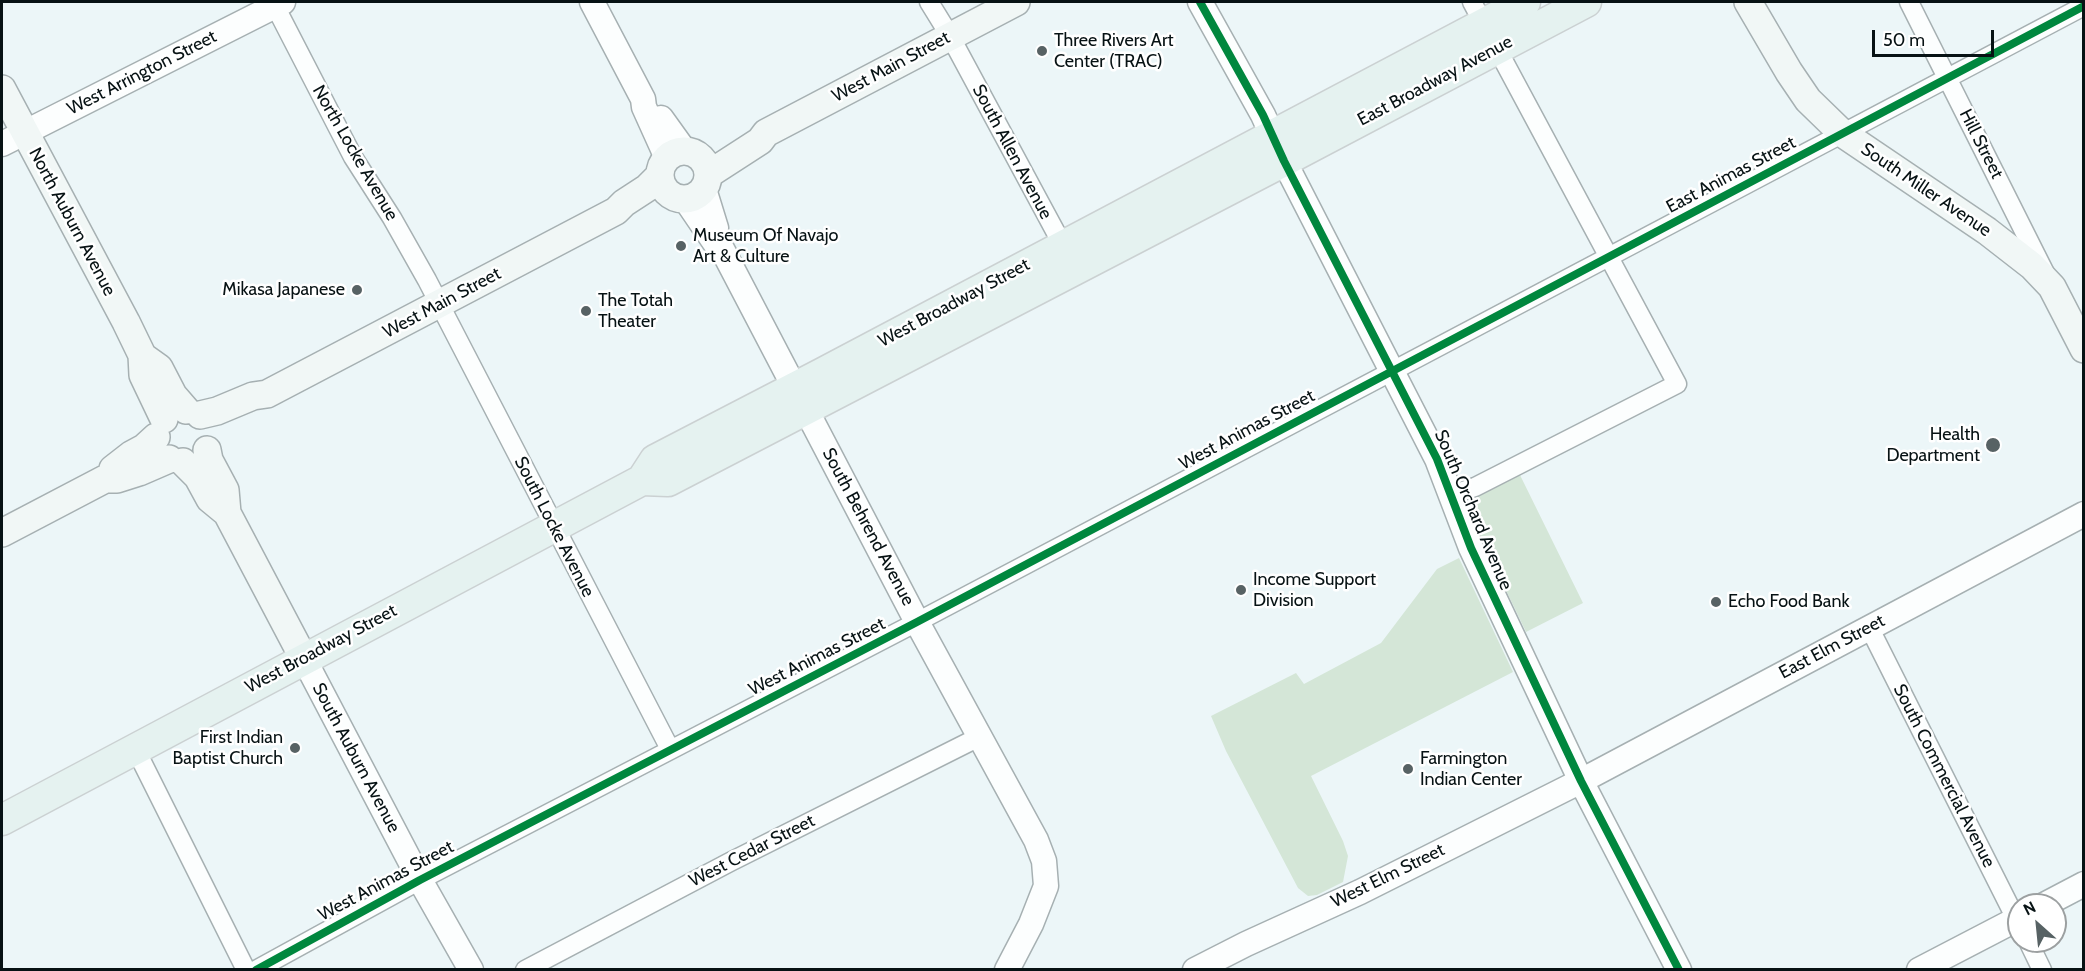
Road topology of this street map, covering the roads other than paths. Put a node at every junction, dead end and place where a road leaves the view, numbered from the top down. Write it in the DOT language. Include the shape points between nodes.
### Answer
graph roads {
  1 [pos="592,2"];
  2 [pos="929,2"];
  3 [pos="1016,2"];
  4 [pos="1200,2"];
  5 [pos="1525,2"];
  6 [pos="1586,2"];
  7 [pos="1748,2"];
  8 [pos="1909,2"];
  9 [pos="277,3"];
  10 [pos="2084,6"];
  11 [pos="1484,25"];
  12 [pos="950,36"];
  13 [pos="1948,78"];
  14 [pos="2,89"];
  15 [pos="1842,133"];
  16 [pos="13,138"];
  17 [pos="1278,148"];
  18 [pos="684,175"];
  19 [pos="1610,255"];
  20 [pos="1069,257"];
  21 [pos="2052,287"];
  22 [pos="440,304"];
  23 [pos="2084,349"];
  24 [pos="1392,370"];
  25 [pos="800,398"];
  26 [pos="184,436"];
  27 [pos="1451,495"];
  28 [pos="2084,514"];
  29 [pos="554,526"];
  30 [pos="2,533"];
  31 [pos="917,622"];
  32 [pos="1869,627"];
  33 [pos="304,659"];
  34 [pos="981,736"];
  35 [pos="135,748"];
  36 [pos="669,749"];
  37 [pos="1581,781"];
  38 [pos="2,819"];
  39 [pos="420,880"];
  40 [pos="2084,884"];
  41 [pos="2067,893"];
  42 [pos="2007,899"];
  43 [pos="2007,926"];
  44 [pos="2034,953"];
  45 [pos="246,969"];
  46 [pos="256,969"];
  47 [pos="471,969"];
  48 [pos="525,969"];
  49 [pos="1007,969"];
  50 [pos="1195,969"];
  51 [pos="1679,969"];
  52 [pos="1919,969"];
  53 [pos="2042,969"];
  1 -- 18 [label="street, South Behrend Avenue" via="644,107"];
  2 -- 12 [label="street, South Allen Avenue"];
  3 -- 12 [label="main road, West Main Street"];
  4 -- 17 [label="street, South Orchard Avenue"];
  5 -- 11 [label="main road, East Broadway Avenue"];
  6 -- 11 [label="main road, East Broadway Avenue"];
  7 -- 15 [label="main road, South Miller Avenue" via="1808,100"];
  8 -- 13 [label="street, Hill Street"];
  9 -- 16 [label="street, West Arrington Street"];
  9 -- 22 [label="street, North Locke Avenue" via="353,157"];
  10 -- 13 [label="street, East Animas Street"];
  11 -- 17 [label="main road, East Broadway Avenue"];
  11 -- 19 [label="street"];
  12 -- 18 [label="main road, West Main Street" via="766,133 756,133 729,145"];
  12 -- 20 [label="street, South Allen Avenue"];
  13 -- 15 [label="street, East Animas Street"];
  13 -- 21 [label="street, Hill Street"];
  14 -- 16 [label="main road, North Auburn Avenue"];
  15 -- 19 [label="street, East Animas Street"];
  15 -- 21 [label="main road, South Miller Avenue" via="2014,251"];
  16 -- 26 [label="main road, North Auburn Avenue" via="142,355 159,368 173,395"];
  17 -- 20 [label="main road, West Broadway Street"];
  17 -- 24 [label="street, South Orchard Avenue"];
  18 -- 22 [label="main road, West Main Street" via="655,198 616,212"];
  18 -- 25 [label="street, South Behrend Avenue" via="715,243 721,247"];
  19 -- 24 [label="street, East Animas Street"];
  19 -- 27 [label="street" via="1677,384 1475,487"];
  20 -- 25 [label="main road, West Broadway Street"];
  21 -- 23 [label="main road, South Miller Avenue"];
  22 -- 26 [label="main road, West Main Street" via="267,394 217,411"];
  22 -- 29 [label="street, South Locke Avenue"];
  24 -- 27 [label="street, South Orchard Avenue"];
  24 -- 31 [label="street, West Animas Street"];
  25 -- 29 [label="main road, West Broadway Street" via="668,481 642,480"];
  25 -- 31 [label="street, South Behrend Avenue"];
  26 -- 30 [label="main road, West Main Street" via="139,472 105,479"];
  26 -- 33 [label="main road, South Auburn Avenue" via="198,477 210,499 227,513"];
  27 -- 37 [label="street, South Orchard Avenue" via="1475,558"];
  28 -- 32 [label="street, East Elm Street"];
  29 -- 33 [label="main road, West Broadway Street"];
  29 -- 36 [label="street, South Locke Avenue"];
  31 -- 34 [label="street, South Behrend Avenue"];
  31 -- 36 [label="street, West Animas Street"];
  32 -- 37 [label="street, East Elm Street"];
  32 -- 42 [label="street, South Commercial Avenue"];
  33 -- 35 [label="main road, West Broadway Street"];
  33 -- 39 [label="street, South Auburn Avenue"];
  34 -- 48 [label="street, West Cedar Street"];
  34 -- 49 [label="street, South Behrend Avenue" via="1044,861 1046,886"];
  35 -- 38 [label="main road, West Broadway Street"];
  35 -- 45 [label="street"];
  36 -- 39 [label="street, West Animas Street"];
  37 -- 50 [label="street, West Elm Street" via="1360,892"];
  37 -- 51 [label="street, South Orchard Avenue"];
  39 -- 46 [label="street, West Animas Street"];
  39 -- 47 [label="street, South Auburn Avenue"];
  40 -- 41 [label="street"];
  43 -- 52 [label="street"];
  44 -- 53 [label="street"];
}
